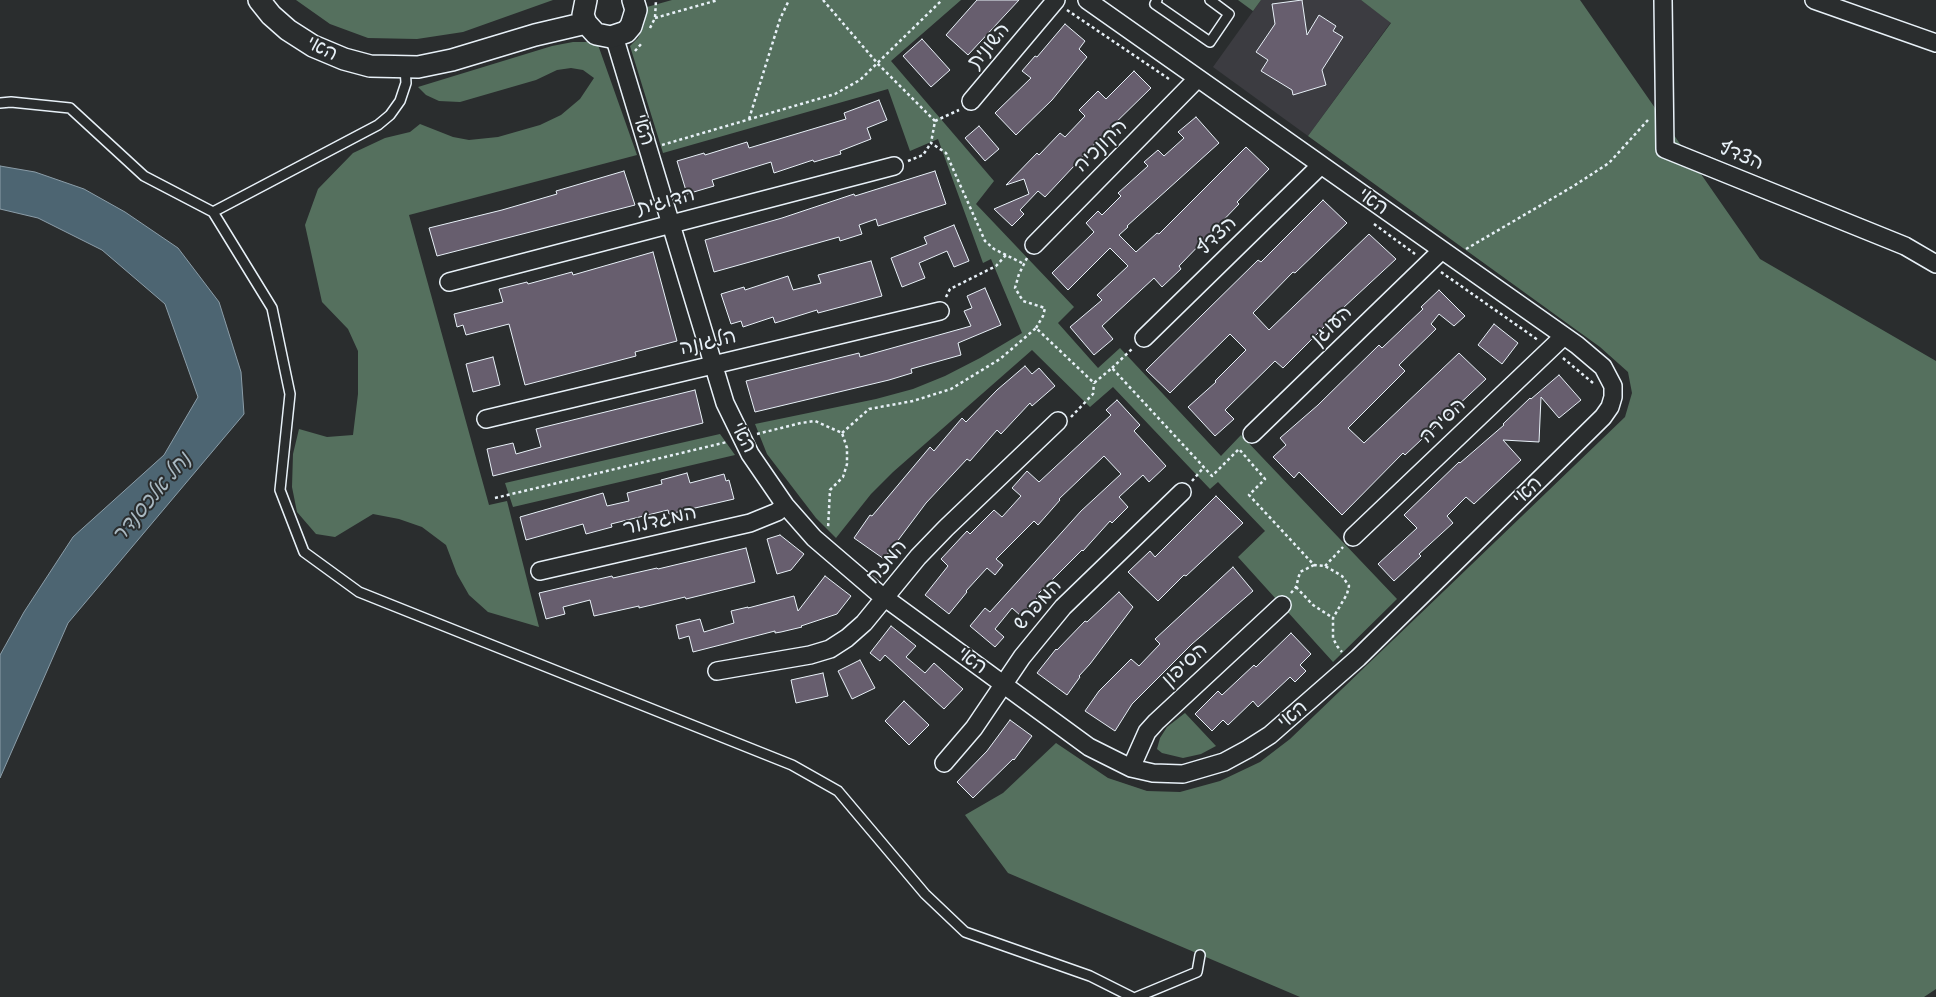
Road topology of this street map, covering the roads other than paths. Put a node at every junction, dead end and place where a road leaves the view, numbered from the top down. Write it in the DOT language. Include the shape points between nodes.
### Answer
graph roads {
  1 [pos="259,0"];
  2 [pos="586,0"];
  3 [pos="633,0"];
  4 [pos="1157,0"];
  5 [pos="1210,0"];
  6 [pos="1663,0"];
  7 [pos="1814,0"];
  8 [pos="1055,1"];
  9 [pos="1097,3"];
  10 [pos="586,23"];
  11 [pos="614,36"];
  12 [pos="1936,43"];
  13 [pos="405,67"];
  14 [pos="1198,78"];
  15 [pos="971,101"];
  16 [pos="0,103"];
  17 [pos="1321,165"];
  18 [pos="894,166"];
  19 [pos="212,212"];
  20 [pos="671,224"];
  21 [pos="1034,245"];
  22 [pos="1447,254"];
  23 [pos="1936,264"];
  24 [pos="449,282"];
  25 [pos="940,311"];
  26 [pos="1564,336"];
  27 [pos="1144,338"];
  28 [pos="714,364"];
  29 [pos="486,418"];
  30 [pos="1058,421"];
  31 [pos="1252,434"];
  32 [pos="1182,492"];
  33 [pos="785,506"];
  34 [pos="1353,537"];
  35 [pos="540,571"];
  36 [pos="885,598"];
  37 [pos="1282,605"];
  38 [pos="718,671"];
  39 [pos="1003,685"];
  40 [pos="944,763"];
  41 [pos="1131,768"];
  42 [pos="1200,955"];
  43 [pos="1132,997"];
  44 [pos="1137,997"];
  1 -- 13 [label="street, האי" via="288,30 313,46 344,59 370,66"];
  2 -- 10 [label="street" via="583,6"];
  3 -- 11 [label="street" via="636,10 631,26 626,32"];
  4 -- 5 [label="lane" via="1155,4 1210,42 1229,14"];
  6 -- 23 [label="street, הצדף" via="1665,148 1905,246"];
  7 -- 12 [label="street"];
  8 -- 15 [label="street, השונית"];
  9 -- 14 [label="street, האי"];
  10 -- 11 [label="street" via="596,34"];
  10 -- 13 [label="street, האי" via="535,35 452,60"];
  11 -- 20 [label="street, האי"];
  13 -- 19 [label="lane" via="406,84 400,101 390,115 378,125"];
  14 -- 17 [label="street, האי"];
  14 -- 21 [label="street, הקונכיה"];
  16 -- 19 [label="lane" via="70,108 144,176"];
  17 -- 22 [label="street, האי"];
  17 -- 27 [label="street, הצדף"];
  18 -- 20 [label="street, הדוגית"];
  19 -- 43 [label="lane" via="272,308 290,394 280,490 304,552 359,592 792,765 838,791 924,894 965,932 1090,976"];
  20 -- 24 [label="street, הדוגית"];
  20 -- 28 [label="street, האי"];
  22 -- 26 [label="street, האי"];
  22 -- 31 [label="street, העוגן" via="1429,264"];
  25 -- 28 [label="street, הלגונה"];
  26 -- 34 [label="street, הסירה"];
  26 -- 41 [label="street, האי" via="1603,367 1613,386 1612,402 1603,417 1352,663 1270,735 1224,762 1183,774 1153,773"];
  28 -- 29 [label="street, הלגונה"];
  28 -- 33 [label="street, האי" via="725,403 742,438"];
  30 -- 36 [label="street, המזח" via="946,528 918,557"];
  32 -- 39 [label="street, המפרש" via="1063,607"];
  33 -- 35 [label="street, המגדלור" via="750,523"];
  33 -- 36 [label="street, האי" via="826,549"];
  36 -- 38 [label="street, המזח" via="864,623 847,638 830,648 810,655"];
  36 -- 39 [label="street, האי"];
  37 -- 41 [label="street, הסיפון" via="1156,722 1147,732"];
  39 -- 40 [label="street, המפרש" via="974,728"];
  39 -- 41 [label="street, האי" via="1089,747"];
  42 -- 44 [label="lane" via="1197,972"];
}
